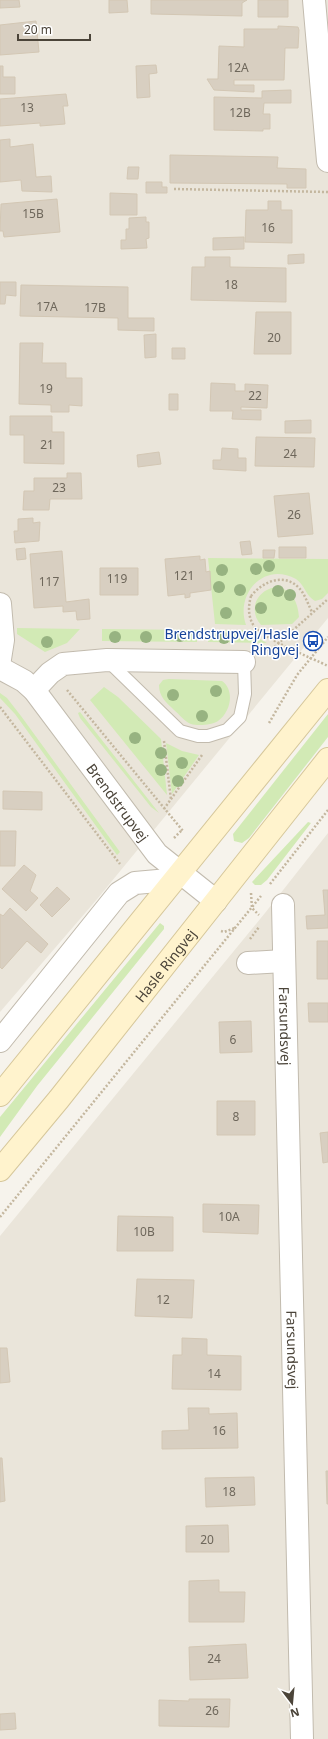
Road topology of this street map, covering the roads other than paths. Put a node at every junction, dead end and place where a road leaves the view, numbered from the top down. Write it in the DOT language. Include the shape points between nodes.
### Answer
graph roads {
  1 [pos="314,0"];
  2 [pos="322,30"];
  3 [pos="328,161"];
  4 [pos="0,604"];
  5 [pos="0,659"];
  6 [pos="107,660"];
  7 [pos="244,662"];
  8 [pos="0,668"];
  9 [pos="34,690"];
  10 [pos="328,690"];
  11 [pos="328,759"];
  12 [pos="181,873"];
  13 [pos="216,901"];
  14 [pos="283,905"];
  15 [pos="284,961"];
  16 [pos="248,963"];
  17 [pos="0,1041"];
  18 [pos="0,1095"];
  19 [pos="0,1170"];
  20 [pos="302,1739"];
  1 -- 2 [label="street"];
  2 -- 3 [label="street"];
  4 -- 5 [label="street" via="3,640"];
  6 -- 7 [label="street"];
  6 -- 7 [label="lane" via="180,730 189,734 208,736 227,730 240,717 245,694"];
  6 -- 9 [label="street" via="63,664"];
  8 -- 9 [label="street, Brendstrupvej" via="24,681"];
  9 -- 12 [label="street, Brendstrupvej" via="157,854"];
  10 -- 12 [label="main road"];
  11 -- 13 [label="main road, Hasle Ringvej"];
  12 -- 13 [label="street, Brendstrupvej"];
  12 -- 17 [label="street" via="169,880 134,883 119,893"];
  12 -- 18 [label="main road"];
  13 -- 19 [label="main road, Hasle Ringvej"];
  14 -- 15 [label="street, Farsundsvej"];
  15 -- 16 [label="street"];
  15 -- 20 [label="street, Farsundsvej"];
}
